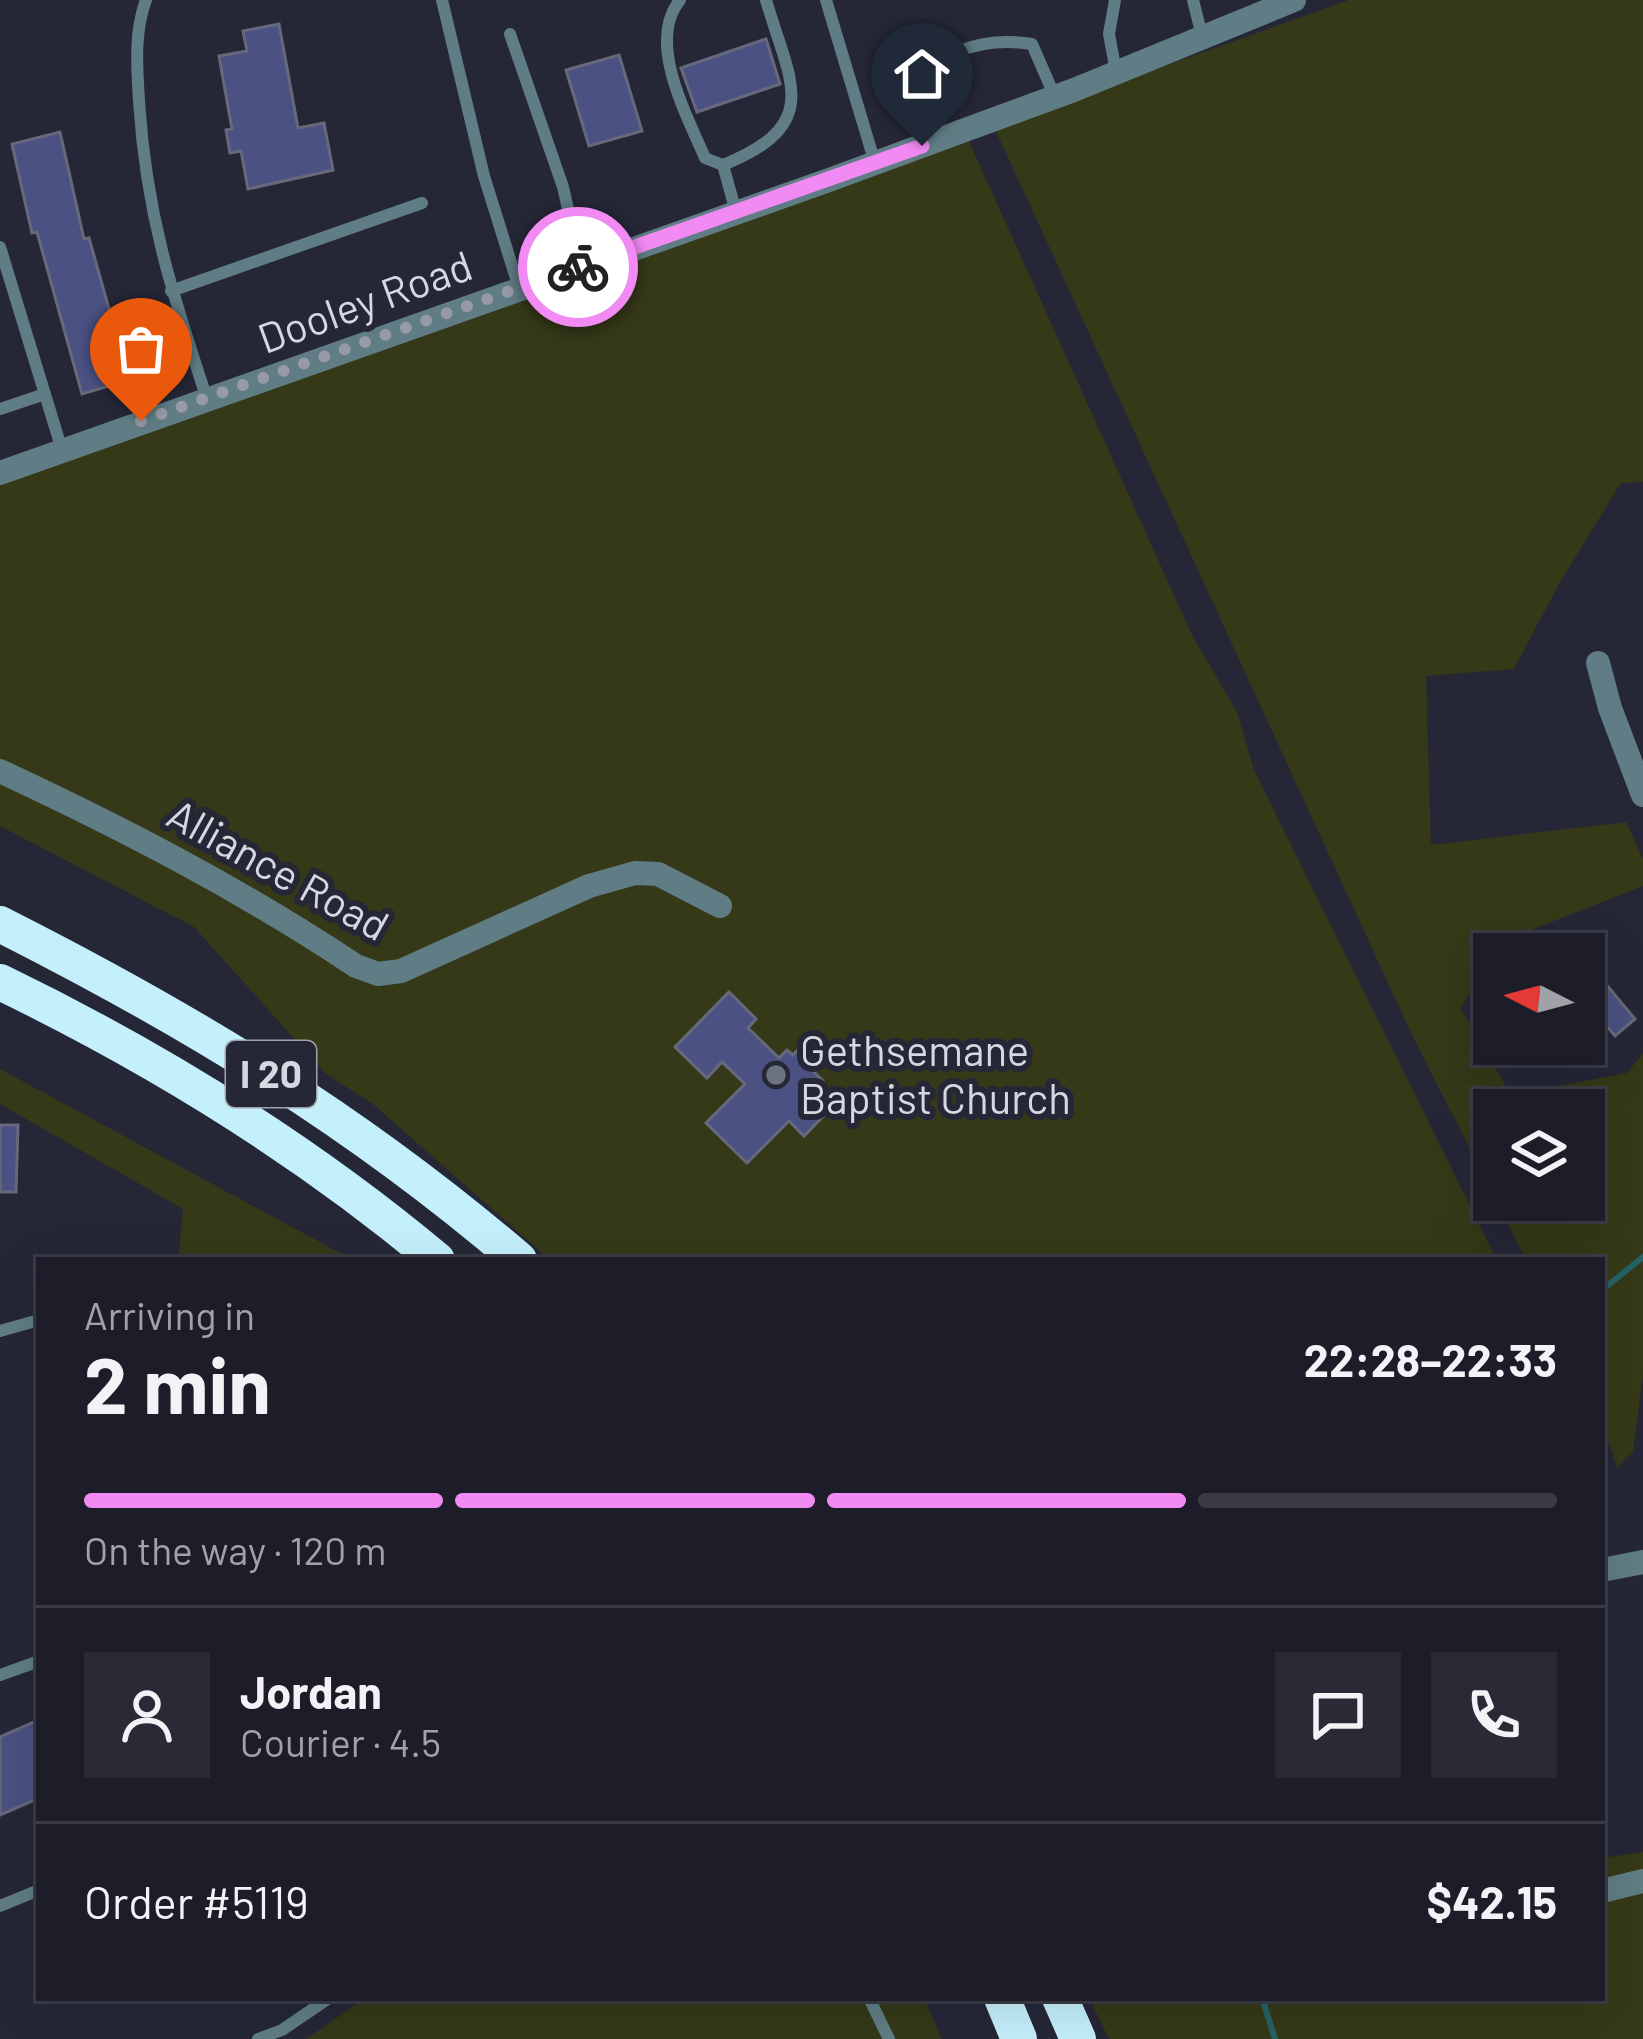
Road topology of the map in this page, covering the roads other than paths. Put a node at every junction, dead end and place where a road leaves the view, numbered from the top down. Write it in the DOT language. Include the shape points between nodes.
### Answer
graph roads {
  1 [pos="146,0"];
  2 [pos="442,0"];
  3 [pos="680,0"];
  4 [pos="766,0"];
  5 [pos="826,0"];
  6 [pos="1115,0"];
  7 [pos="1193,0"];
  8 [pos="1294,0"];
  9 [pos="510,34"];
  10 [pos="1202,36"];
  11 [pos="1116,72"];
  12 [pos="1055,97"];
  13 [pos="922,146"];
  14 [pos="875,163"];
  15 [pos="723,165"];
  16 [pos="422,203"];
  17 [pos="736,212"];
  18 [pos="0,247"];
  19 [pos="580,266"];
  20 [pos="519,288"];
  21 [pos="171,291"];
  22 [pos="45,394"];
  23 [pos="207,399"];
  24 [pos="0,409"];
  25 [pos="62,450"];
  26 [pos="0,473"];
  27 [pos="1598,663"];
  28 [pos="0,771"];
  29 [pos="1643,795"];
  30 [pos="720,906"];
  31 [pos="0,924"];
  32 [pos="0,982"];
  33 [pos="433,1257"];
  34 [pos="516,1257"];
  35 [pos="36,1321"];
  36 [pos="0,1330"];
  37 [pos="1643,1562"];
  38 [pos="1605,1569"];
  39 [pos="36,1661"];
  40 [pos="0,1676"];
  41 [pos="1643,1881"];
  42 [pos="1605,1890"];
  43 [pos="36,1891"];
  44 [pos="0,1906"];
  45 [pos="325,2001"];
  46 [pos="870,2001"];
  47 [pos="1003,2001"];
  48 [pos="1061,2001"];
  49 [pos="258,2039"];
  50 [pos="889,2039"];
  51 [pos="1019,2039"];
  52 [pos="1078,2039"];
  1 -- 21 [label="lane" via="137,56 143,172"];
  2 -- 20 [label="lane"];
  3 -- 15 [label="lane" via="670,13 675,80 705,158"];
  4 -- 15 [label="lane" via="793,96 791,117"];
  5 -- 14 [label="lane"];
  6 -- 11 [label="lane" via="1108,34"];
  7 -- 10 [label="lane"];
  8 -- 10 [label="street, Dooley Road"];
  9 -- 19 [label="lane" via="563,187"];
  10 -- 11 [label="street, Dooley Road"];
  11 -- 12 [label="street, Dooley Road"];
  12 -- 13 [label="street, Dooley Road"];
  12 -- 13 [label="lane" via="1032,44 971,43 929,72 916,94"];
  13 -- 14 [label="street, Dooley Road"];
  14 -- 17 [label="street, Dooley Road"];
  15 -- 17 [label="lane"];
  16 -- 21 [label="lane"];
  17 -- 19 [label="street, Dooley Road"];
  18 -- 22 [label="lane"];
  19 -- 20 [label="street, Dooley Road"];
  20 -- 23 [label="street, Dooley Road"];
  21 -- 23 [label="lane"];
  22 -- 24 [label="lane"];
  22 -- 25 [label="lane"];
  23 -- 25 [label="street, Dooley Road"];
  25 -- 26 [label="street, Dooley Road"];
  27 -- 29 [label="street"];
  28 -- 30 [label="street, Alliance Road" via="147,840 378,974 635,873 658,874"];
  31 -- 34 [label="highway, I 20" via="226,1045 376,1144"];
  32 -- 33 [label="highway, I 20" via="192,1084 321,1169"];
  35 -- 36 [label="lane"];
  37 -- 38 [label="street"];
  39 -- 40 [label="lane"];
  41 -- 42 [label="street"];
  43 -- 44 [label="lane"];
  45 -- 49 [label="lane"];
  46 -- 50 [label="lane"];
  47 -- 51 [label="highway"];
  48 -- 52 [label="highway"];
}
